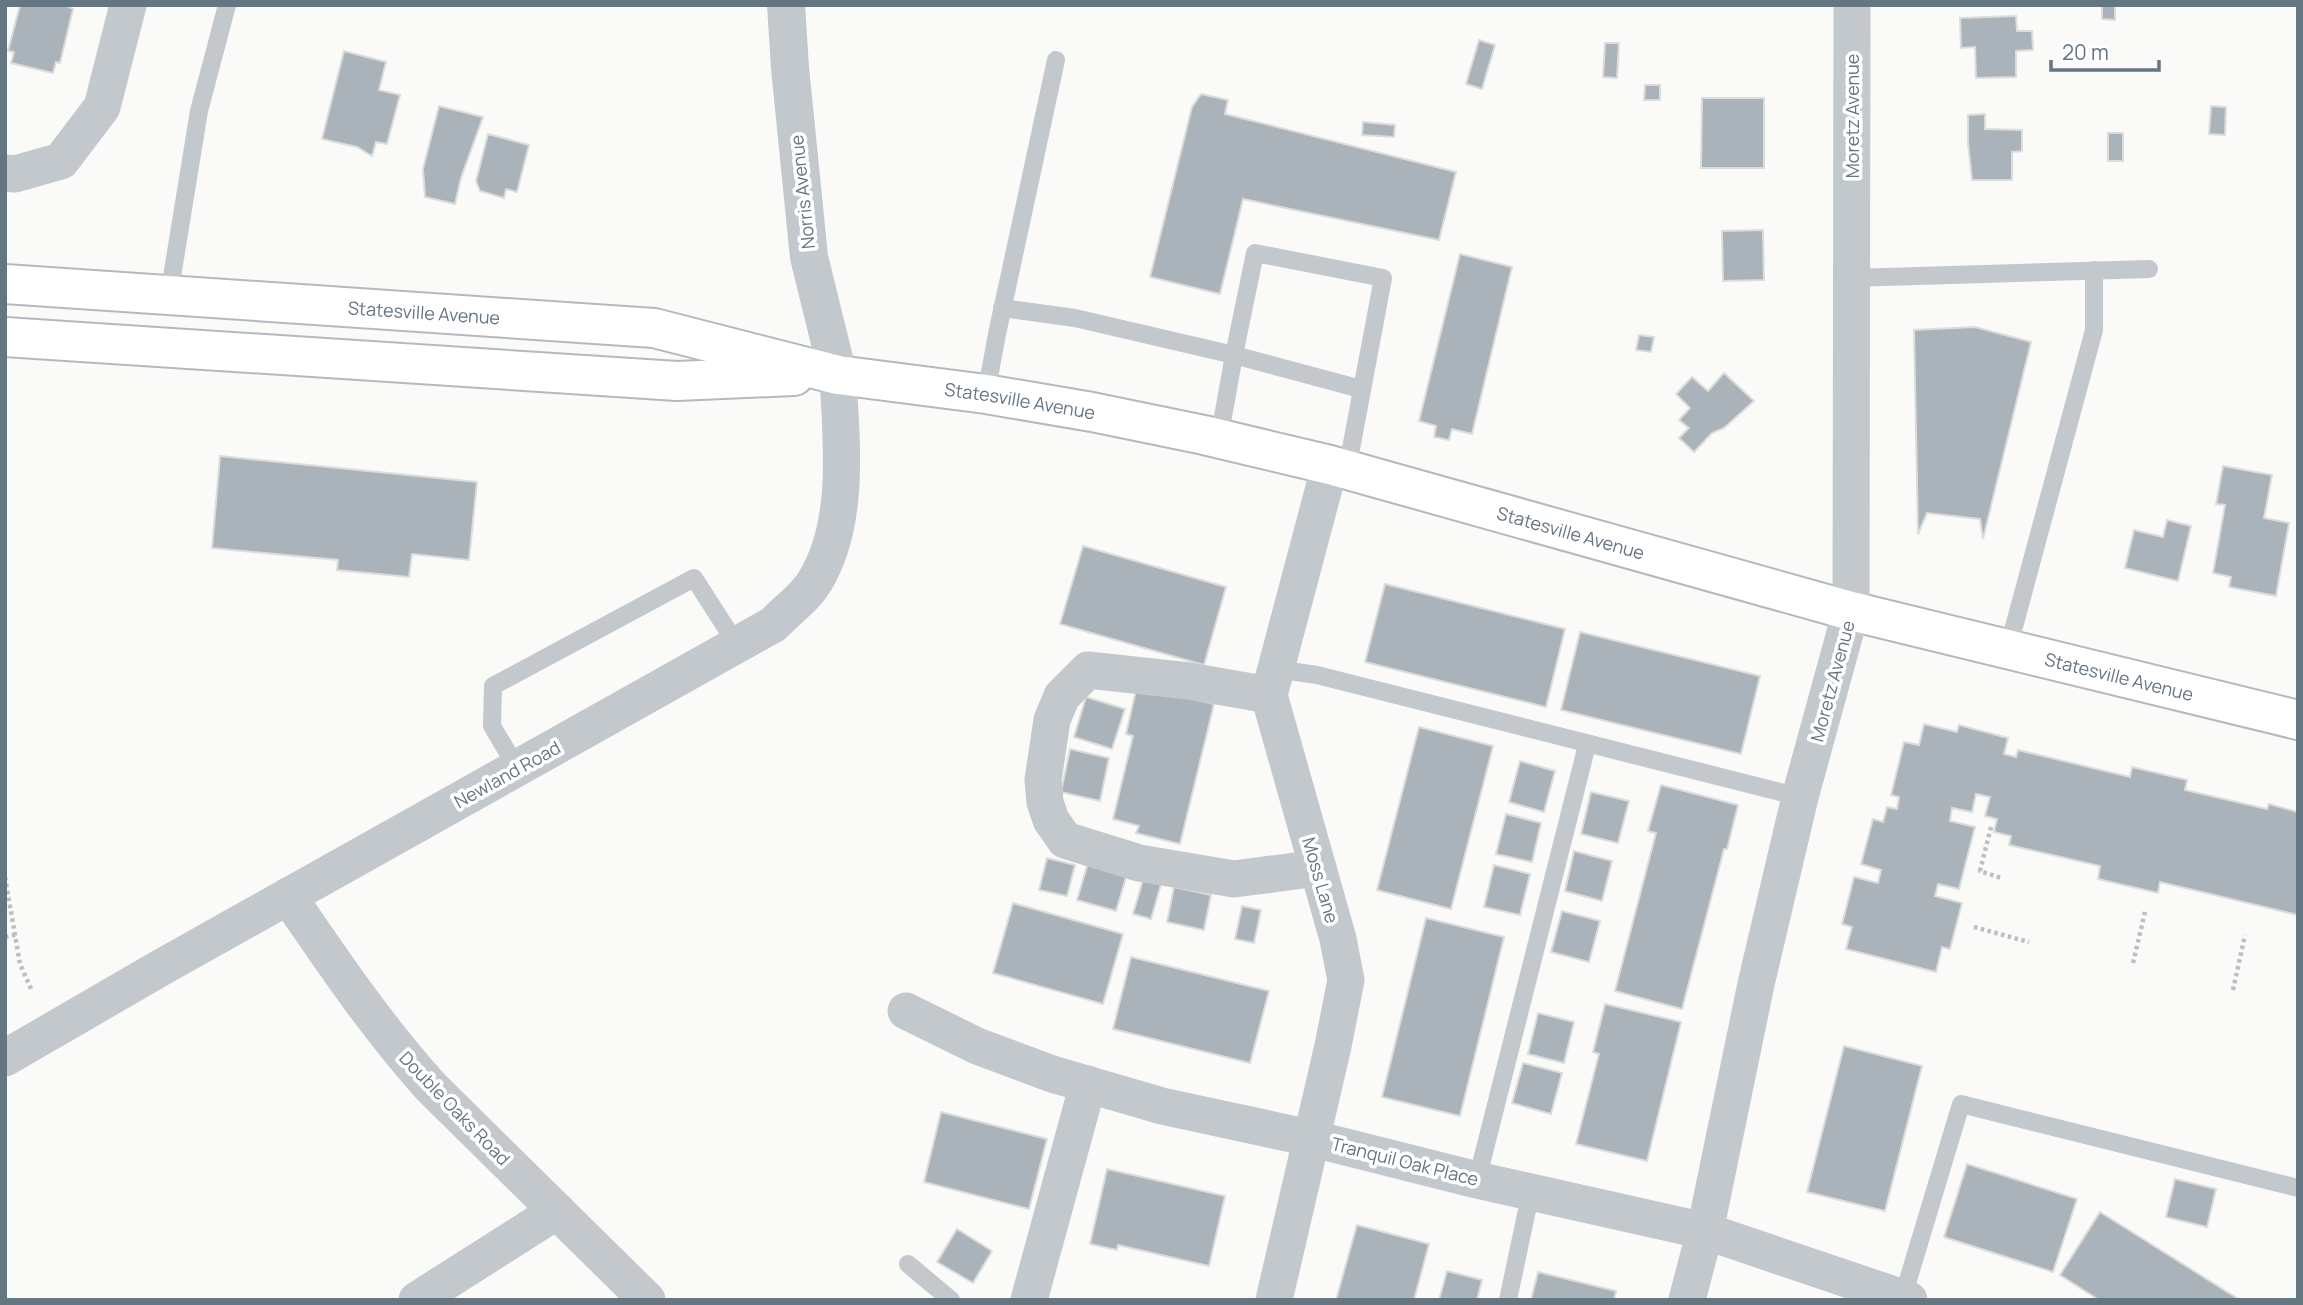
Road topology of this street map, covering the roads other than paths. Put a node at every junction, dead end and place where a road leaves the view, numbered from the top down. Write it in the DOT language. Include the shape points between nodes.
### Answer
graph roads {
  1 [pos="128,5"];
  2 [pos="227,5"];
  3 [pos="786,5"];
  4 [pos="1852,5"];
  5 [pos="1056,60"];
  6 [pos="5,173"];
  7 [pos="2094,270"];
  8 [pos="2149,270"];
  9 [pos="1851,278"];
  10 [pos="5,284"];
  11 [pos="169,295"];
  12 [pos="1002,308"];
  13 [pos="5,337"];
  14 [pos="1234,355"];
  15 [pos="838,375"];
  16 [pos="1361,388"];
  17 [pos="986,394"];
  18 [pos="1219,439"];
  19 [pos="1338,467"];
  20 [pos="1851,611"];
  21 [pos="737,645"];
  22 [pos="2008,649"];
  23 [pos="1272,682"];
  24 [pos="2298,720"];
  25 [pos="1587,745"];
  26 [pos="517,768"];
  27 [pos="1800,797"];
  28 [pos="1318,867"];
  29 [pos="288,896"];
  30 [pos="906,1011"];
  31 [pos="5,1058"];
  32 [pos="1088,1084"];
  33 [pos="1311,1138"];
  34 [pos="1477,1180"];
  35 [pos="2298,1188"];
  36 [pos="1531,1191"];
  37 [pos="557,1211"];
  38 [pos="1705,1231"];
  39 [pos="908,1264"];
  40 [pos="1905,1299"];
  41 [pos="417,1300"];
  42 [pos="647,1300"];
  43 [pos="951,1300"];
  44 [pos="1029,1300"];
  45 [pos="1274,1300"];
  46 [pos="1508,1300"];
  47 [pos="1688,1300"];
  1 -- 6 [label="street" via="102,107 61,161"];
  2 -- 11 [label="lane" via="199,111"];
  3 -- 15 [label="street, Norris Avenue" via="809,257"];
  4 -- 9 [label="street, Moretz Avenue"];
  5 -- 12 [label="lane"];
  7 -- 8 [label="lane"];
  7 -- 9 [label="lane"];
  7 -- 22 [label="lane" via="2094,330"];
  9 -- 20 [label="street, Moretz Avenue"];
  10 -- 11 [label="main road, Statesville Avenue"];
  11 -- 15 [label="main road, Statesville Avenue" via="654,328"];
  12 -- 14 [label="lane" via="1076,318"];
  12 -- 17 [label="lane"];
  13 -- 15 [label="main road, Statesville Avenue" via="677,381"];
  14 -- 16 [label="lane"];
  14 -- 16 [label="lane" via="1255,253 1383,278"];
  14 -- 18 [label="lane"];
  15 -- 17 [label="main road, Statesville Avenue"];
  15 -- 21 [label="street, Newland Road" via="842,480 826,559 814,584 774,624"];
  16 -- 19 [label="lane"];
  17 -- 18 [label="main road, Statesville Avenue"];
  18 -- 19 [label="main road, Statesville Avenue"];
  19 -- 20 [label="main road, Statesville Avenue"];
  19 -- 23 [label="street"];
  20 -- 22 [label="main road, Statesville Avenue"];
  20 -- 27 [label="street, Moretz Avenue"];
  21 -- 26 [label="street, Newland Road"];
  21 -- 26 [label="lane" via="694,578 494,686 492,726"];
  22 -- 24 [label="main road, Statesville Avenue"];
  23 -- 25 [label="lane" via="1317,675"];
  23 -- 28 [label="street, Moss Lane"];
  23 -- 28 [label="street" via="1189,681 1088,670 1062,696 1052,720 1043,780 1045,802 1065,840 1139,863 1234,879"];
  25 -- 27 [label="lane"];
  25 -- 34 [label="lane"];
  26 -- 29 [label="street, Newland Road"];
  27 -- 38 [label="street, Moretz Avenue"];
  28 -- 33 [label="street, Moss Lane" via="1346,980"];
  29 -- 31 [label="street, Newland Road"];
  29 -- 37 [label="street, Double Oaks Road" via="400,1053"];
  30 -- 32 [label="street, Tranquil Oak Place" via="977,1046"];
  32 -- 33 [label="street, Tranquil Oak Place" via="1198,1115"];
  32 -- 44 [label="street"];
  33 -- 34 [label="street, Tranquil Oak Place"];
  33 -- 45 [label="street, Moss Lane"];
  34 -- 36 [label="street, Tranquil Oak Place"];
  35 -- 40 [label="lane" via="1961,1104"];
  36 -- 38 [label="street, Tranquil Oak Place"];
  36 -- 46 [label="lane"];
  37 -- 41 [label="street"];
  37 -- 42 [label="street, Double Oaks Road"];
  38 -- 40 [label="street, Tranquil Oak Place"];
  38 -- 47 [label="street, Moretz Avenue"];
  39 -- 43 [label="lane"];
}
